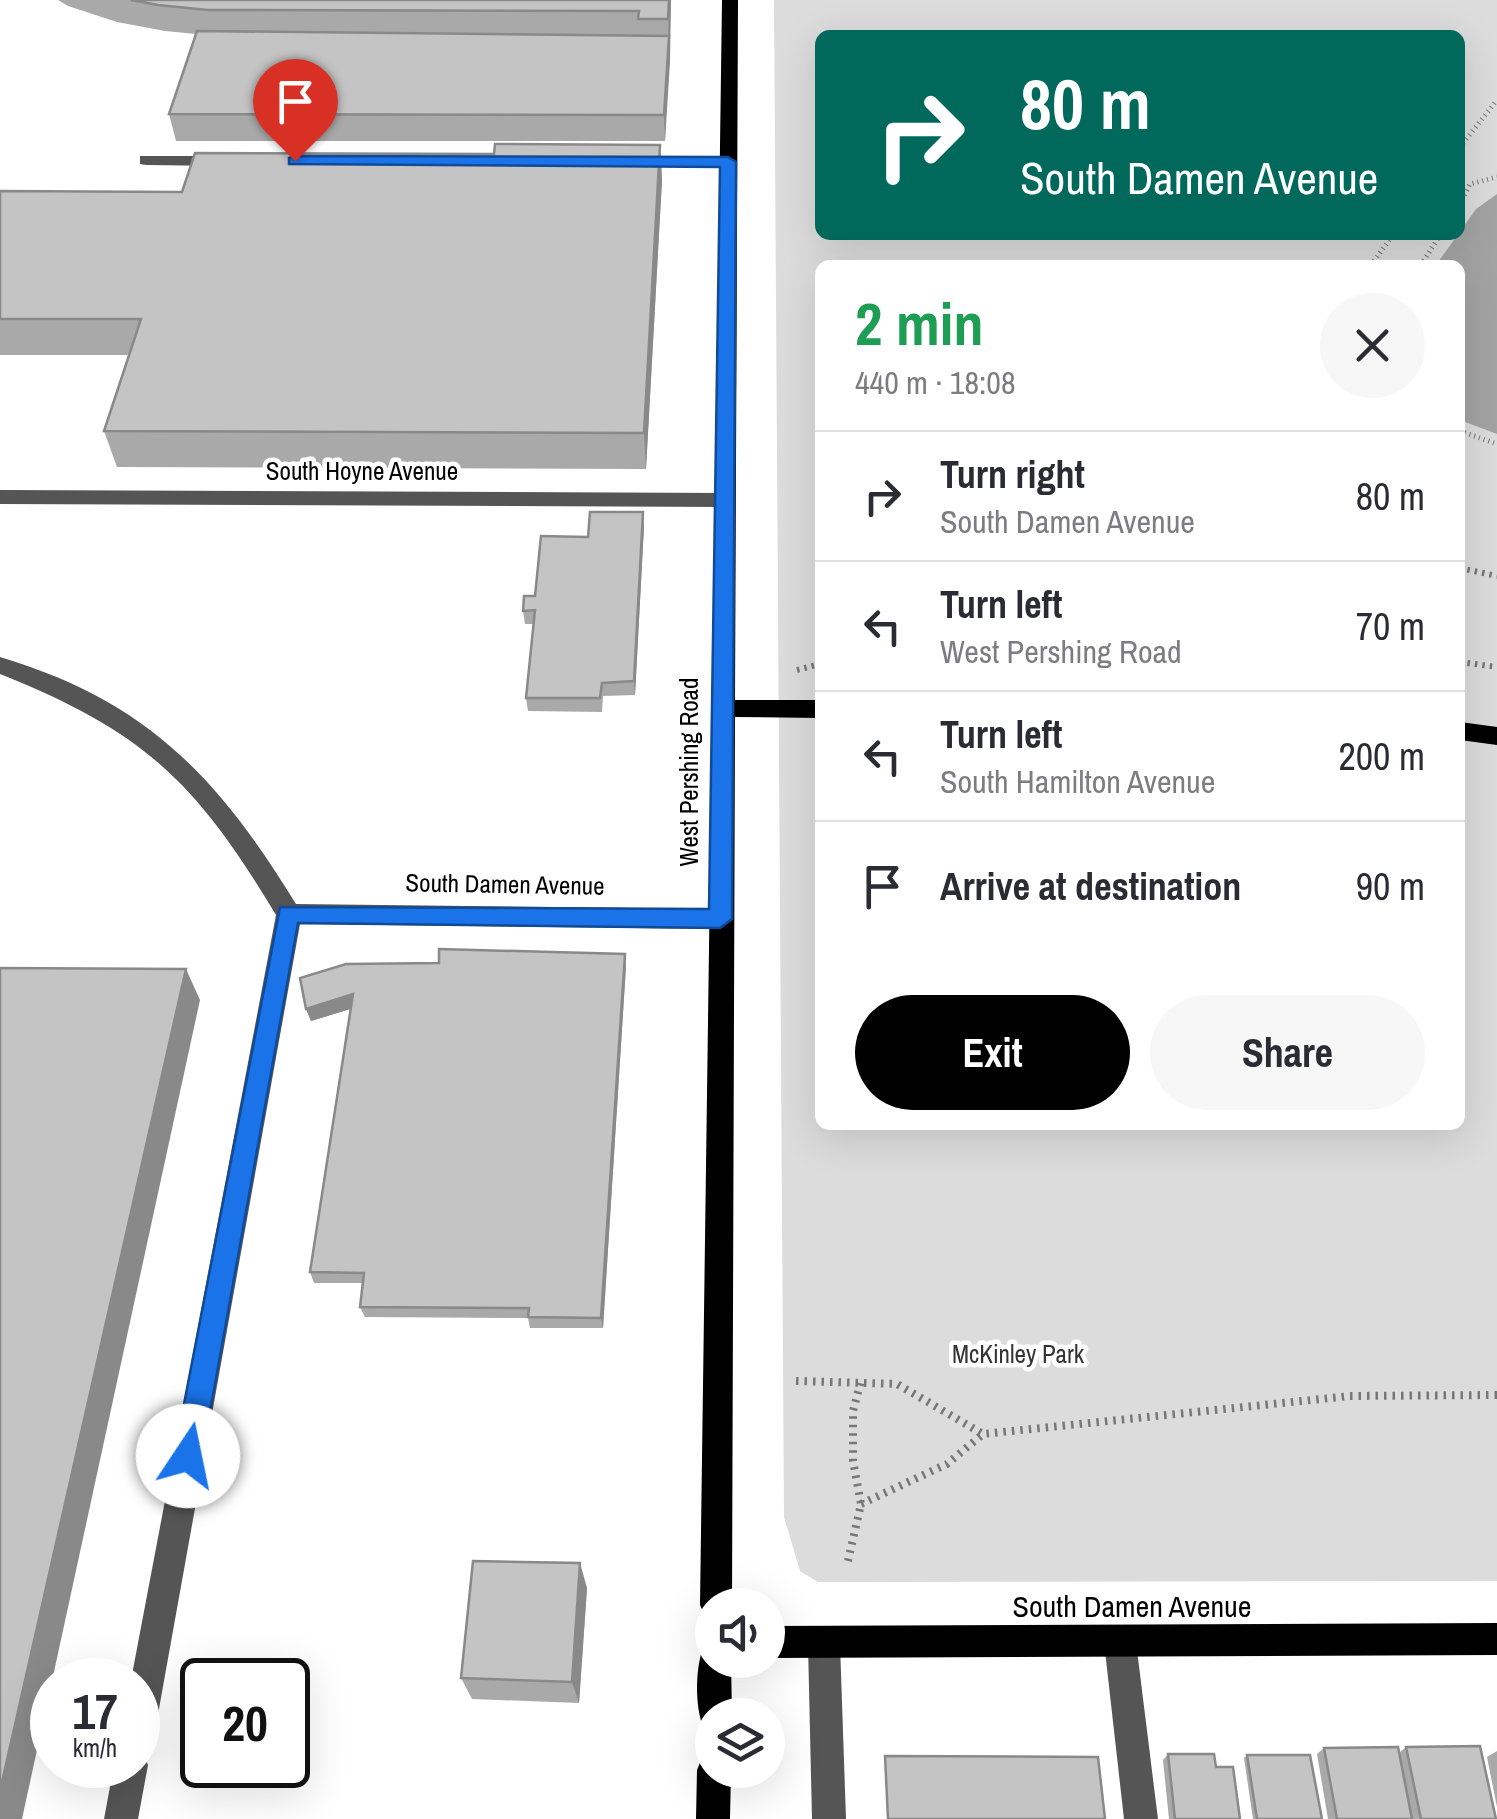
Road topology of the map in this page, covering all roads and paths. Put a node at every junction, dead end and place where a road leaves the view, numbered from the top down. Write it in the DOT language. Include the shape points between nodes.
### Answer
graph roads {
  1 [pos="730,0"];
  2 [pos="1497,100"];
  3 [pos="1465,140"];
  4 [pos="146,160"];
  5 [pos="243,161"];
  6 [pos="609,162"];
  7 [pos="728,162"];
  8 [pos="1497,177"];
  9 [pos="1465,194"];
  10 [pos="1390,240"];
  11 [pos="1375,260"];
  12 [pos="1465,433"];
  13 [pos="1497,444"];
  14 [pos="0,497"];
  15 [pos="724,500"];
  16 [pos="1465,569"];
  17 [pos="1497,576"];
  18 [pos="1465,662"];
  19 [pos="815,665"];
  20 [pos="1495,665"];
  21 [pos="0,666"];
  22 [pos="797,670"];
  23 [pos="722,708"];
  24 [pos="815,710"];
  25 [pos="1465,732"];
  26 [pos="1497,736"];
  27 [pos="288,914"];
  28 [pos="720,919"];
  29 [pos="861,1380"];
  30 [pos="796,1381"];
  31 [pos="1497,1394"];
  32 [pos="983,1434"];
  33 [pos="862,1504"];
  34 [pos="848,1561"];
  35 [pos="716,1588"];
  36 [pos="1497,1639"];
  37 [pos="1120,1642"];
  38 [pos="785,1643"];
  39 [pos="824,1644"];
  40 [pos="151,1658"];
  41 [pos="127,1788"];
  42 [pos="714,1788"];
  43 [pos="121,1819"];
  44 [pos="713,1819"];
  45 [pos="829,1819"];
  46 [pos="1141,1819"];
  1 -- 7 [label="main road, West Pershing Road"];
  2 -- 3 [label="path"];
  4 -- 5 [label="street"];
  6 -- 7 [label="street"];
  7 -- 15 [label="main road, West Pershing Road"];
  8 -- 9 [label="path" via="1470,184"];
  10 -- 11 [label="path"];
  12 -- 13 [label="path"];
  14 -- 15 [label="street, South Hoyne Avenue"];
  15 -- 23 [label="main road, West Pershing Road"];
  16 -- 17 [label="path"];
  18 -- 20 [label="path"];
  19 -- 22 [label="path"];
  21 -- 27 [label="street" via="95,706 176,762 217,804"];
  23 -- 24 [label="main road"];
  23 -- 28 [label="main road, West Pershing Road"];
  25 -- 26 [label="main road"];
  27 -- 28 [label="street, South Damen Avenue"];
  27 -- 40 [label="street"];
  28 -- 35 [label="main road, West Pershing Road"];
  29 -- 30 [label="path"];
  29 -- 32 [label="path" via="897,1384"];
  29 -- 33 [label="path" via="852,1412"];
  31 -- 32 [label="path" via="1350,1396"];
  32 -- 33 [label="path" via="947,1464"];
  33 -- 34 [label="path"];
  36 -- 37 [label="main road, South Damen Avenue"];
  37 -- 39 [label="main road, South Damen Avenue"];
  37 -- 46 [label="street"];
  38 -- 39 [label="main road, South Damen Avenue"];
  39 -- 45 [label="street"];
  41 -- 43 [label="street"];
  42 -- 44 [label="main road"];
}
